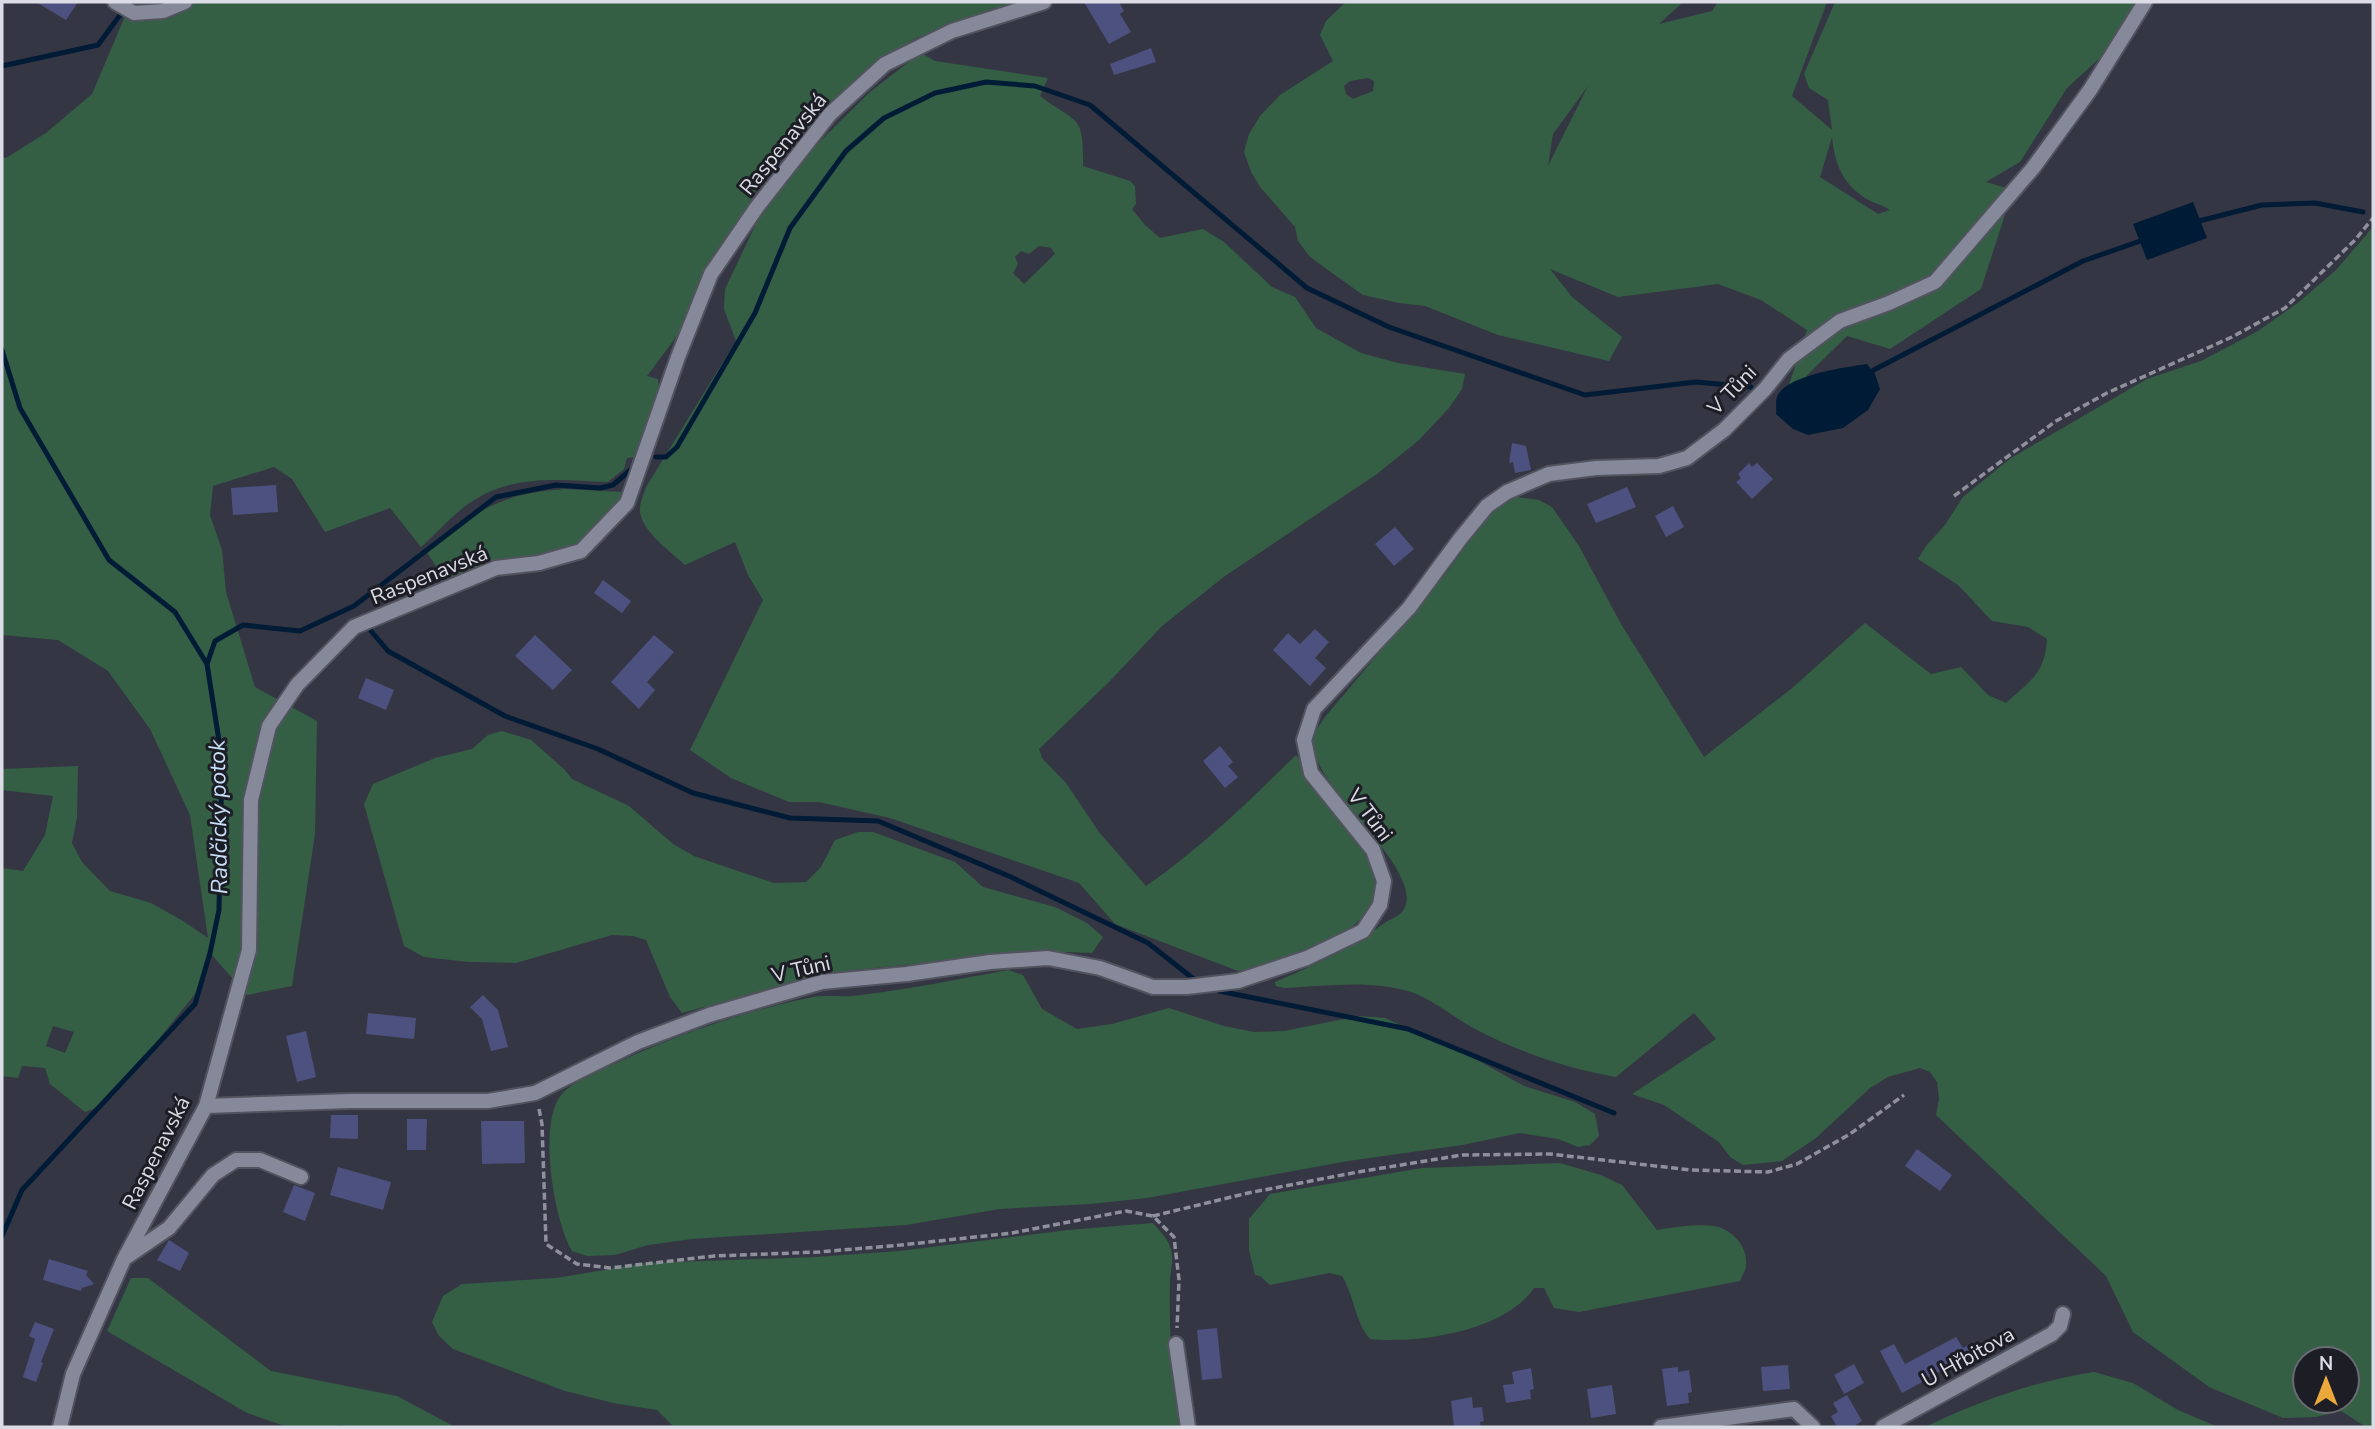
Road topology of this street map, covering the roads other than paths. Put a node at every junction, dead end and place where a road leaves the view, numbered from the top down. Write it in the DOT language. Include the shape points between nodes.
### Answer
graph roads {
  1 [pos="115,2"];
  2 [pos="185,2"];
  3 [pos="1044,2"];
  4 [pos="2145,2"];
  5 [pos="206,1106"];
  6 [pos="300,1177"];
  7 [pos="124,1259"];
  8 [pos="2063,1314"];
  9 [pos="1176,1344"];
  10 [pos="60,1427"];
  11 [pos="1188,1427"];
  12 [pos="1661,1427"];
  13 [pos="1813,1427"];
  14 [pos="1882,1427"];
  1 -- 2 [label="street" via="134,13 163,11"];
  3 -- 5 [label="street, Raspenavská" via="952,31 885,64 831,114 711,274 627,503 581,551 539,563 496,568 354,627 297,685 269,726 250,800 249,950"];
  4 -- 5 [label="street, V Tůni" via="2033,169 1935,282 1840,321 1788,359 1724,430 1687,458 1659,466 1549,474 1507,492 1488,506 1409,608 1314,709 1304,740 1311,773 1373,850 1384,881 1380,905 1363,931 1307,958 1238,981 1187,988 1153,987 1100,968 1048,958 822,982 650,1037 535,1093 488,1101"];
  5 -- 7 [label="street, Raspenavská"];
  6 -- 7 [label="street, Raspenavská" via="260,1160 236,1160 213,1175 169,1227"];
  7 -- 10 [label="street, Raspenavská" via="74,1374"];
  8 -- 14 [label="street, U Hřbitova" via="2052,1334"];
  9 -- 11 [label="street"];
  12 -- 13 [label="street" via="1794,1409"];
}
